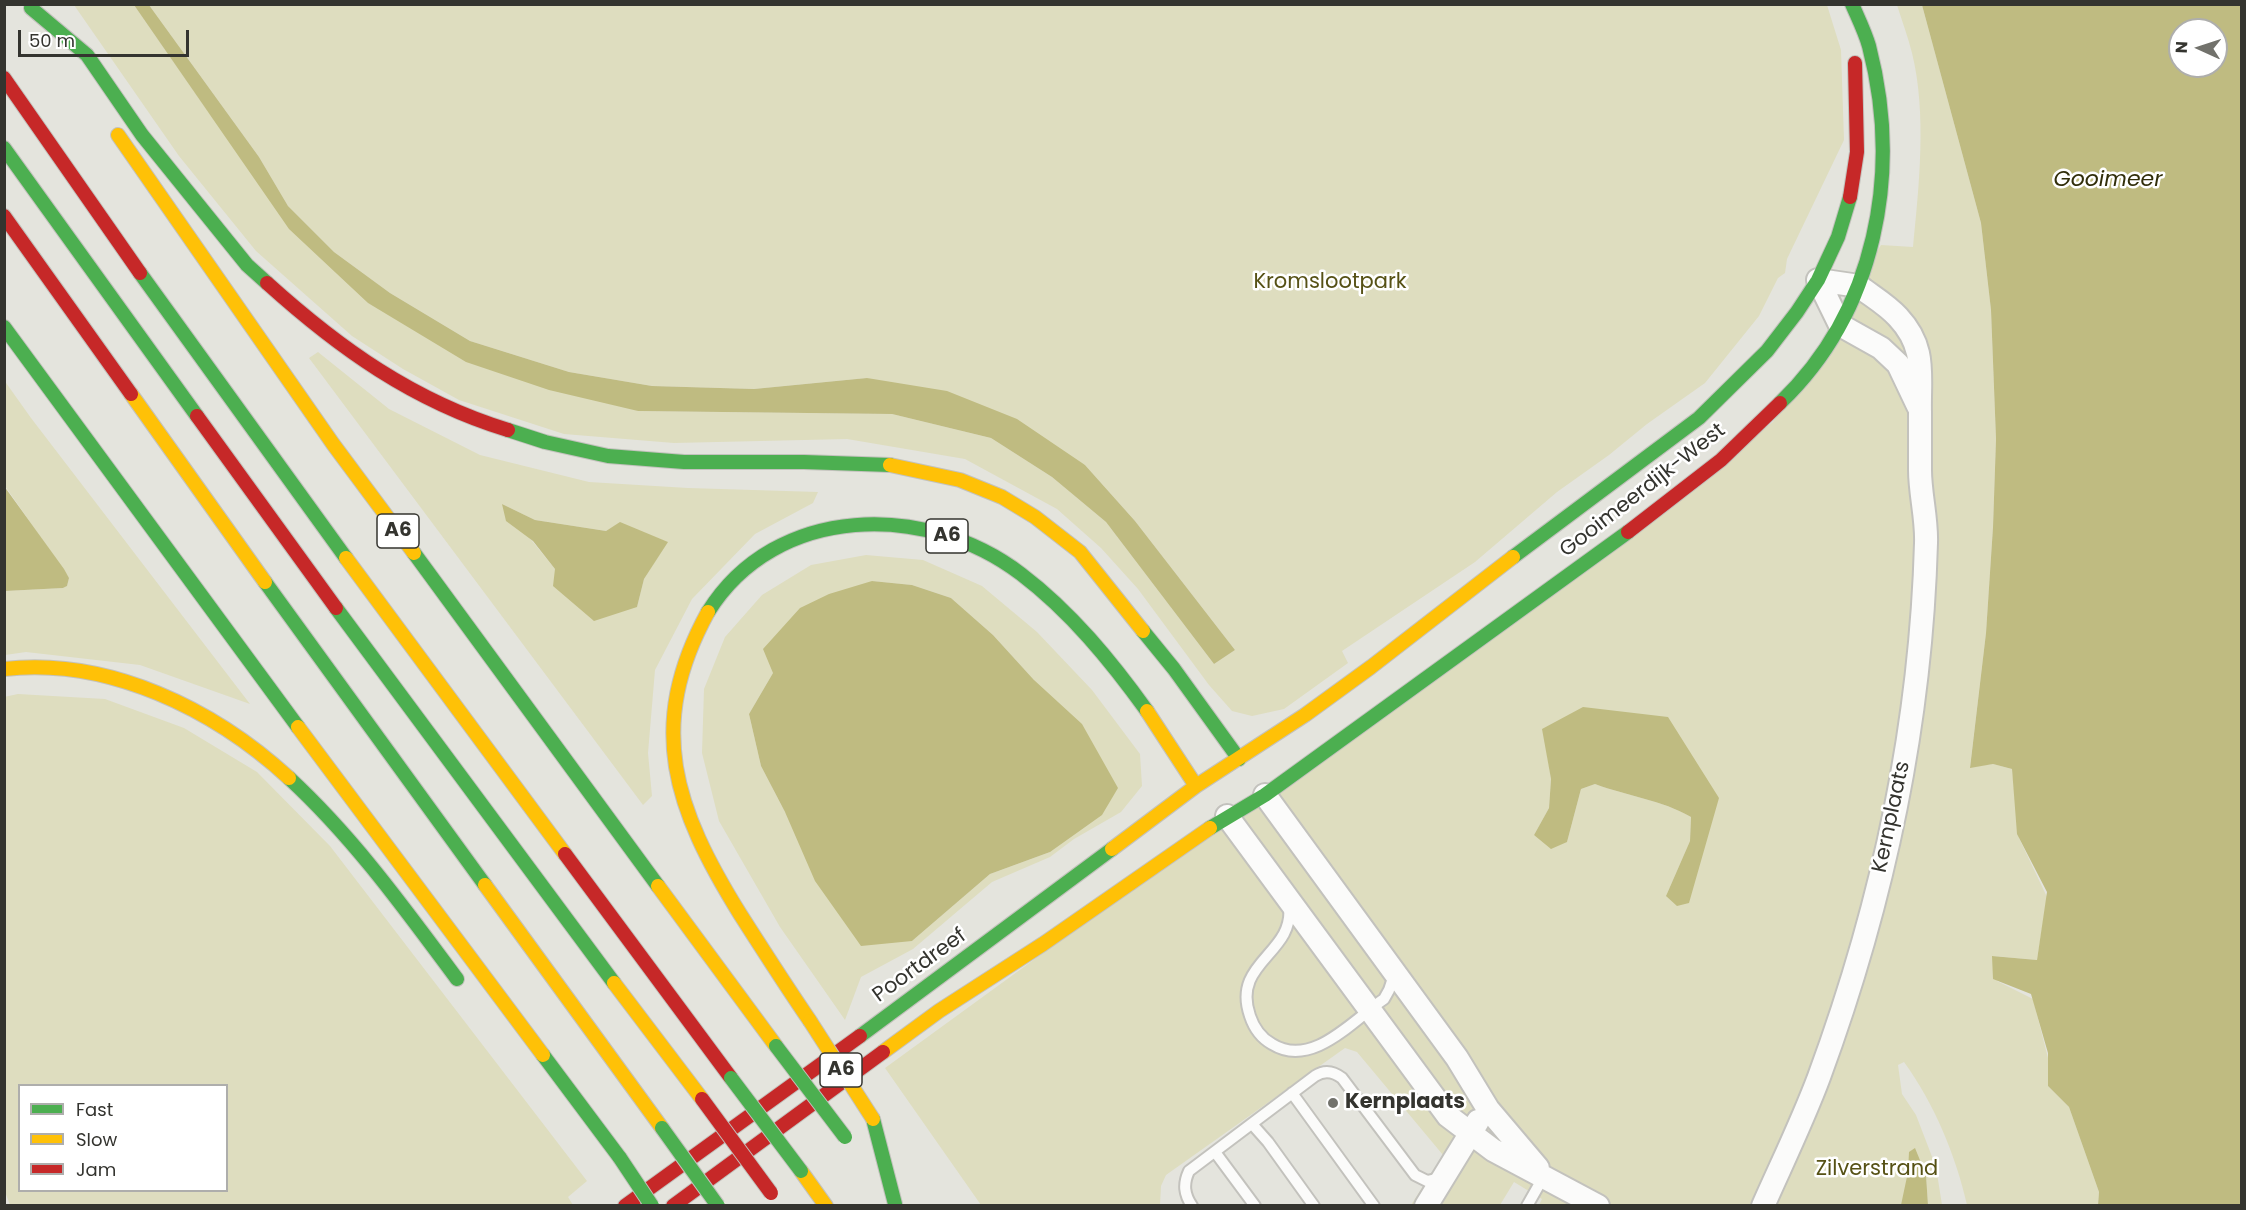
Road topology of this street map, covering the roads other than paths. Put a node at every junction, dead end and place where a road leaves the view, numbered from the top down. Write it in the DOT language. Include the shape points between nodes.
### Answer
graph roads {
  1 [pos="1846,4"];
  2 [pos="1852,4"];
  3 [pos="30,6"];
  4 [pos="58,48"];
  5 [pos="4,78"];
  6 [pos="112,127"];
  7 [pos="4,148"];
  8 [pos="4,216"];
  9 [pos="1818,280"];
  10 [pos="1859,286"];
  11 [pos="1840,325"];
  12 [pos="4,327"];
  13 [pos="1920,410"];
  14 [pos="4,669"];
  15 [pos="1239,759"];
  16 [pos="1249,772"];
  17 [pos="1199,790"];
  18 [pos="1262,791"];
  19 [pos="1222,811"];
  20 [pos="1289,900"];
  21 [pos="1394,970"];
  22 [pos="466,991"];
  23 [pos="1369,1009"];
  24 [pos="1292,1093"];
  25 [pos="1488,1108"];
  26 [pos="1252,1124"];
  27 [pos="1469,1133"];
  28 [pos="848,1142"];
  29 [pos="1215,1152"];
  30 [pos="873,1175"];
  31 [pos="1443,1176"];
  32 [pos="1545,1176"];
  33 [pos="620,1189"];
  34 [pos="896,1205"];
  35 [pos="625,1206"];
  36 [pos="636,1206"];
  37 [pos="652,1206"];
  38 [pos="673,1206"];
  39 [pos="718,1206"];
  40 [pos="780,1206"];
  41 [pos="826,1206"];
  42 [pos="1192,1206"];
  43 [pos="1255,1206"];
  44 [pos="1314,1206"];
  45 [pos="1374,1206"];
  46 [pos="1426,1206"];
  47 [pos="1527,1206"];
  48 [pos="1598,1206"];
  49 [pos="1763,1206"];
  1 -- 9 [label="main road, Gooimeerdijk-West" via="1856,69 1857,152 1838,237"];
  2 -- 10 [label="main road, Gooimeerdijk-West" via="1869,45 1883,126 1881,203"];
  3 -- 4 [label="main road"];
  3 -- 15 [label="main road" via="87,55 142,135 247,265 299,312 371,367 440,405 490,425 608,456 684,462 892,465 960,480 1002,497 1080,552 1174,669"];
  5 -- 41 [label="main road, A6, bridge" via="361,579"];
  6 -- 28 [label="main road, A6, bridge" via="333,444"];
  7 -- 40 [label="main road, bridge" via="277,528"];
  8 -- 39 [label="main road, bridge"];
  9 -- 10 [label="street, Kernplaats"];
  9 -- 11 [label="street"];
  9 -- 15 [label="main road, Gooimeerdijk-West" via="1767,351 1699,418 1371,668"];
  10 -- 11 [label="main road, Gooimeerdijk-West"];
  10 -- 13 [label="street, Kernplaats" via="1893,312 1910,333 1922,371"];
  11 -- 13 [label="street, Kernplaats" via="1891,355"];
  11 -- 18 [label="main road, Gooimeerdijk-West" via="1800,384 1721,460 1649,518"];
  12 -- 37 [label="main road, bridge"];
  13 -- 49 [label="street, Kernplaats" via="1926,539 1922,613 1915,686 1893,823 1846,1000 1818,1080"];
  14 -- 22 [label="main road" via="64,668 127,682 169,697 241,737 312,797 340,828"];
  15 -- 16 [label="main road"];
  15 -- 17 [label="main road, Poortdreef"];
  17 -- 34 [label="main road, A6, bridge" via="1095,645 1047,595 987,552 923,529 893,524 827,529 793,539 764,555 721,593 687,649 677,686 672,719 673,753 686,813 711,865 873,1119"];
  17 -- 35 [label="main road, Poortdreef"];
  18 -- 19 [label="main road"];
  18 -- 21 [label="street"];
  19 -- 20 [label="street"];
  19 -- 38 [label="main road" via="1043,944 939,1011"];
  20 -- 23 [label="street"];
  20 -- 23 [label="lane" via="1288,927 1257,966 1246,993 1252,1023 1259,1034 1283,1049 1323,1046"];
  21 -- 23 [label="lane" via="1384,999"];
  21 -- 25 [label="street"];
  23 -- 27 [label="street" via="1448,1116"];
  24 -- 26 [label="lane"];
  24 -- 31 [label="lane" via="1320,1073 1337,1074 1415,1175 1427,1181"];
  24 -- 45 [label="lane"];
  25 -- 27 [label="street"];
  25 -- 32 [label="street"];
  26 -- 29 [label="lane"];
  26 -- 44 [label="lane"];
  27 -- 31 [label="street"];
  27 -- 32 [label="street"];
  29 -- 42 [label="lane" via="1189,1171 1186,1178 1185,1193"];
  29 -- 43 [label="lane"];
  30 -- 34 [label="main road, A6"];
  31 -- 46 [label="street"];
  32 -- 47 [label="lane"];
  32 -- 48 [label="street"];
  33 -- 36 [label="main road"];
}
